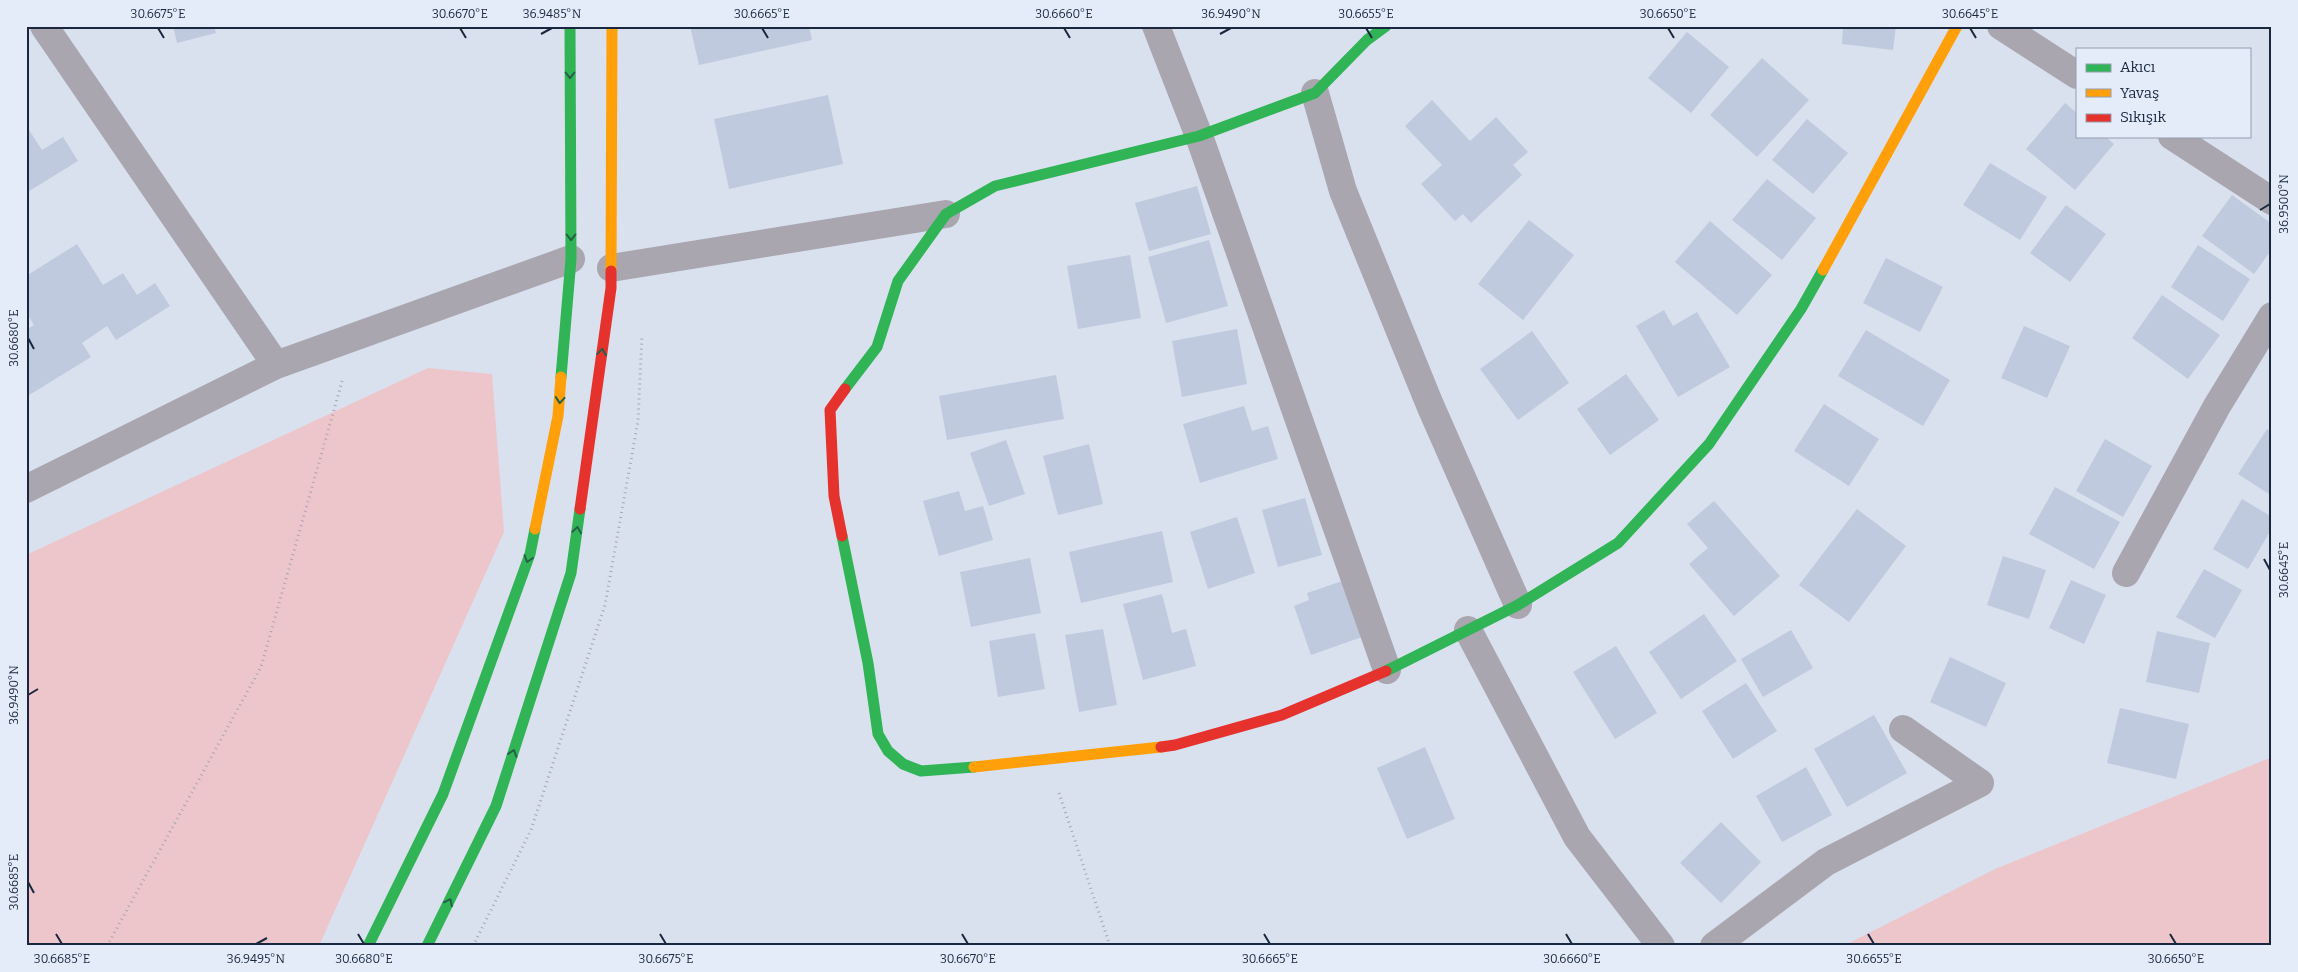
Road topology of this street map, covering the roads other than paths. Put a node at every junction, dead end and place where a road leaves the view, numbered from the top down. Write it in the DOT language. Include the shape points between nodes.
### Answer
graph roads {
  1 [pos="44,26"];
  2 [pos="570,26"];
  3 [pos="612,26"];
  4 [pos="1156,26"];
  5 [pos="1386,26"];
  6 [pos="1957,26"];
  7 [pos="2001,26"];
  8 [pos="2076,74"];
  9 [pos="1314,93"];
  10 [pos="1199,136"];
  11 [pos="2175,138"];
  12 [pos="2272,201"];
  13 [pos="946,214"];
  14 [pos="571,259"];
  15 [pos="611,268"];
  16 [pos="2272,316"];
  17 [pos="276,365"];
  18 [pos="26,490"];
  19 [pos="2126,573"];
  20 [pos="1518,605"];
  21 [pos="1468,630"];
  22 [pos="1387,670"];
  23 [pos="1903,729"];
  24 [pos="368,946"];
  25 [pos="427,946"];
  26 [pos="1662,946"];
  27 [pos="1714,946"];
  1 -- 17 [label="street"];
  2 -- 14 [label="street, one-way"];
  3 -- 15 [label="street"];
  4 -- 10 [label="street"];
  5 -- 9 [label="street"];
  6 -- 20 [label="street" via="1801,309 1709,444 1618,543"];
  7 -- 8 [label="street"];
  9 -- 10 [label="street"];
  9 -- 20 [label="street" via="1343,191 1430,405"];
  10 -- 13 [label="street" via="995,186"];
  10 -- 22 [label="street"];
  11 -- 12 [label="street"];
  13 -- 15 [label="street"];
  13 -- 22 [label="street" via="898,281 877,347 830,410 834,496 868,662 878,734 888,751 903,764 921,771 941,771 1175,745 1282,715"];
  14 -- 17 [label="street"];
  14 -- 24 [label="street, one-way" via="558,416 530,554 443,794"];
  25 -- 15 [label="street, one-way" via="496,806 571,574 611,288"];
  16 -- 19 [label="street" via="2217,406"];
  17 -- 18 [label="street"];
  20 -- 21 [label="street"];
  21 -- 22 [label="street"];
  21 -- 26 [label="street" via="1577,837"];
  23 -- 27 [label="street" via="1980,783 1826,862"];
}
